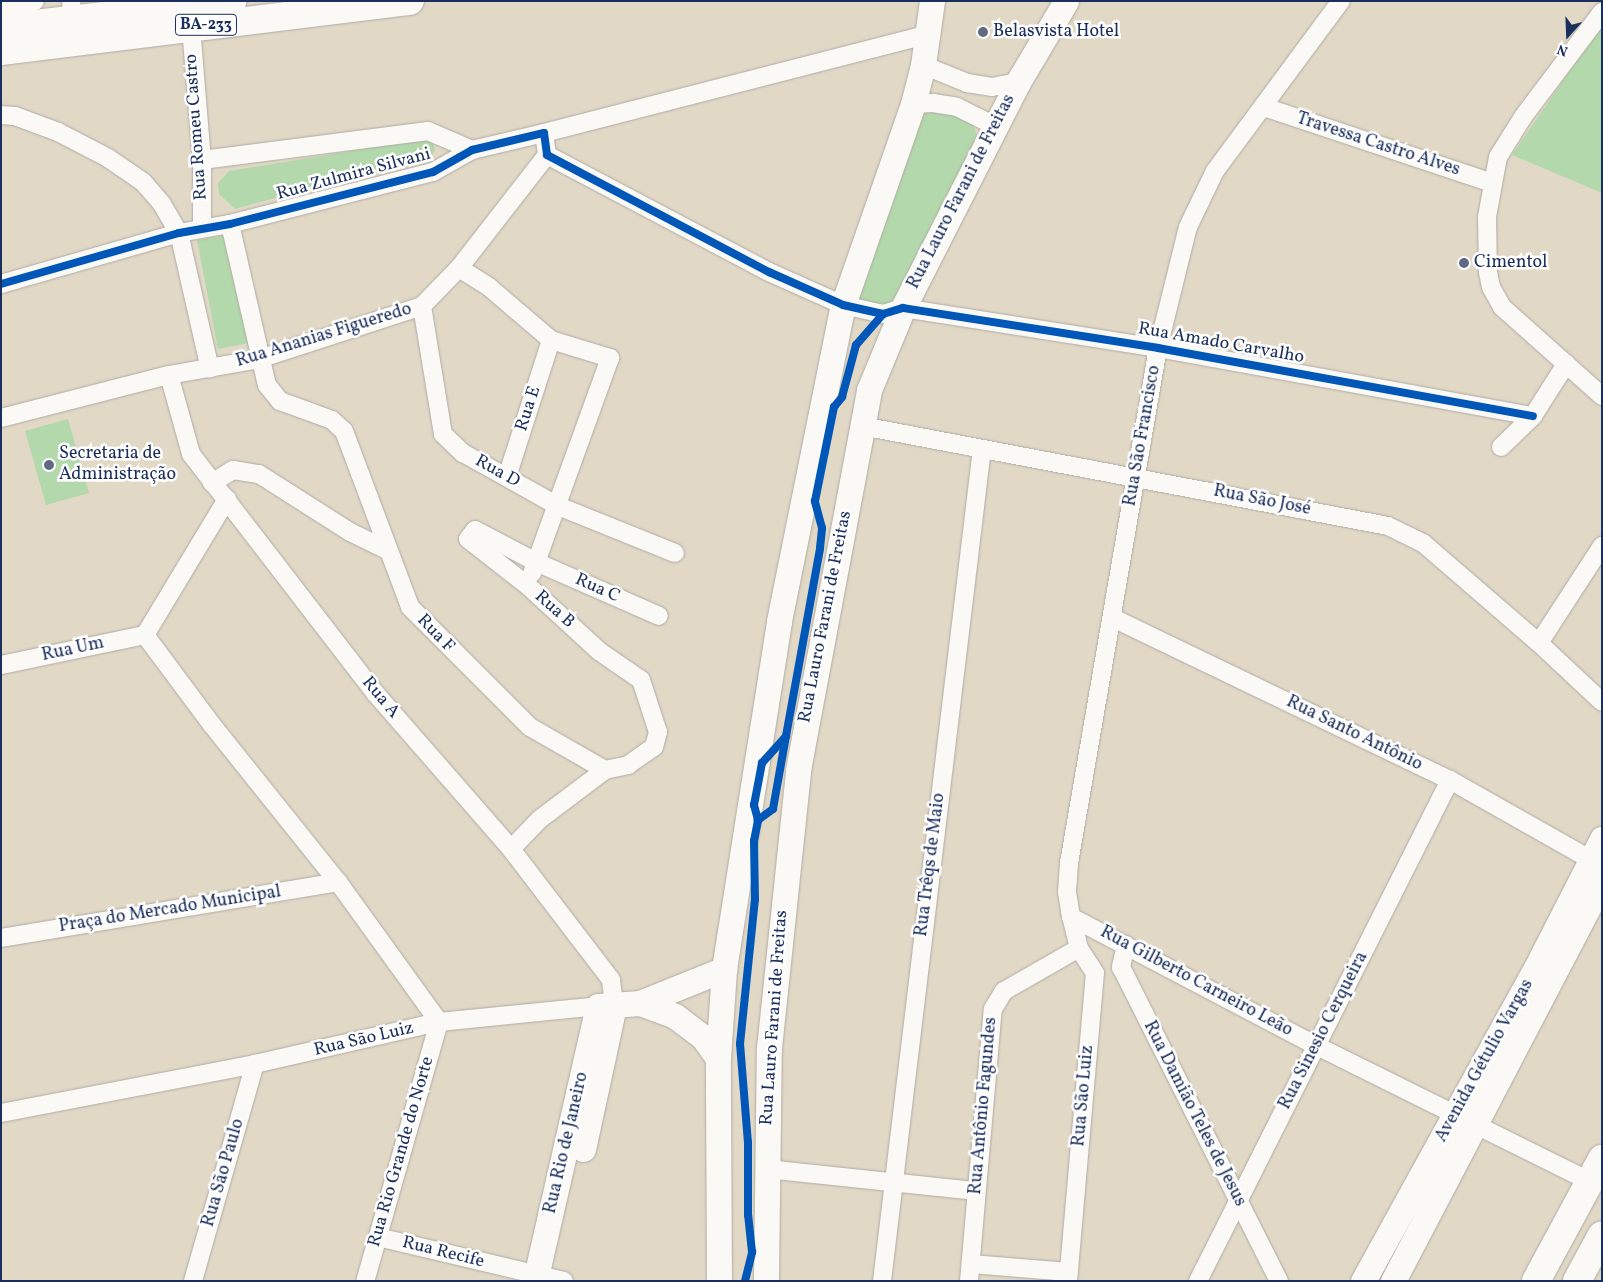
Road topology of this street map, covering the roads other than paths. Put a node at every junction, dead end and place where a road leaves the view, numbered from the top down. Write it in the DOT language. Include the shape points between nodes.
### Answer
graph roads {
  1 [pos="35,1"];
  2 [pos="232,1"];
  3 [pos="410,1"];
  4 [pos="932,1"];
  5 [pos="1066,1"];
  6 [pos="1341,1"];
  7 [pos="1,6"];
  8 [pos="72,10"];
  9 [pos="1602,12"];
  10 [pos="191,27"];
  11 [pos="1,28"];
  12 [pos="927,35"];
  13 [pos="1,51"];
  14 [pos="923,65"];
  15 [pos="1018,82"];
  16 [pos="914,104"];
  17 [pos="1264,108"];
  18 [pos="1,116"];
  19 [pos="995,126"];
  20 [pos="544,133"];
  21 [pos="472,150"];
  22 [pos="547,155"];
  23 [pos="202,160"];
  24 [pos="1492,183"];
  25 [pos="230,224"];
  26 [pos="202,227"];
  27 [pos="179,233"];
  28 [pos="460,268"];
  29 [pos="1,284"];
  30 [pos="843,305"];
  31 [pos="422,306"];
  32 [pos="903,308"];
  33 [pos="551,340"];
  34 [pos="1158,348"];
  35 [pos="259,358"];
  36 [pos="1566,364"];
  37 [pos="210,369"];
  38 [pos="169,375"];
  39 [pos="1602,396"];
  40 [pos="1533,416"];
  41 [pos="1,418"];
  42 [pos="862,426"];
  43 [pos="1502,447"];
  44 [pos="982,450"];
  45 [pos="507,477"];
  46 [pos="1136,478"];
  47 [pos="212,483"];
  48 [pos="227,499"];
  49 [pos="558,506"];
  50 [pos="468,539"];
  51 [pos="1602,546"];
  52 [pos="387,550"];
  53 [pos="675,553"];
  54 [pos="536,562"];
  55 [pos="528,586"];
  56 [pos="658,616"];
  57 [pos="1113,618"];
  58 [pos="145,635"];
  59 [pos="1539,643"];
  60 [pos="1,665"];
  61 [pos="1602,702"];
  62 [pos="605,770"];
  63 [pos="1450,780"];
  64 [pos="511,849"];
  65 [pos="1598,855"];
  66 [pos="338,882"];
  67 [pos="1602,882"];
  68 [pos="1071,917"];
  69 [pos="1,938"];
  70 [pos="1126,945"];
  71 [pos="1079,948"];
  72 [pos="1550,962"];
  73 [pos="1121,967"];
  74 [pos="724,969"];
  75 [pos="1095,973"];
  76 [pos="640,1003"];
  77 [pos="606,1006"];
  78 [pos="439,1022"];
  79 [pos="1317,1046"];
  80 [pos="718,1058"];
  81 [pos="255,1064"];
  82 [pos="1,1113"];
  83 [pos="1466,1120"];
  84 [pos="766,1169"];
  85 [pos="1595,1170"];
  86 [pos="893,1182"];
  87 [pos="975,1191"];
  88 [pos="1238,1200"];
  89 [pos="1571,1214"];
  90 [pos="1602,1234"];
  91 [pos="378,1237"];
  92 [pos="970,1272"];
  93 [pos="1068,1277"];
  94 [pos="549,1280"];
  95 [pos="193,1281"];
  96 [pos="365,1281"];
  97 [pos="719,1281"];
  98 [pos="766,1281"];
  99 [pos="882,1281"];
  100 [pos="1198,1281"];
  101 [pos="1279,1281"];
  102 [pos="1363,1281"];
  103 [pos="1393,1281"];
  104 [pos="1536,1281"];
  105 [pos="1577,1281"];
  1 -- 7 [label="street"];
  2 -- 8 [label="main road, BA-233"];
  3 -- 10 [label="main road, BA-233"];
  4 -- 12 [label="street"];
  5 -- 15 [label="street, Rua Lauro Farani de Freitas"];
  6 -- 17 [label="street, Rua São Francisco"];
  8 -- 11 [label="main road, BA-233"];
  9 -- 24 [label="street" via="1523,117 1498,157"];
  10 -- 13 [label="main road, BA-233"];
  10 -- 23 [label="street, Rua Romeu Castro"];
  12 -- 14 [label="street"];
  12 -- 20 [label="street, Rua Zulmira Silvani"];
  14 -- 15 [label="street" via="967,83 992,87"];
  14 -- 16 [label="street"];
  15 -- 19 [label="street, Rua Lauro Farani de Freitas"];
  16 -- 19 [label="street" via="933,102 957,107"];
  16 -- 30 [label="street"];
  17 -- 24 [label="street, Travessa Castro Alves"];
  17 -- 34 [label="street, Rua São Francisco" via="1215,171 1188,227"];
  18 -- 27 [label="street" via="15,116 58,132 108,158 143,182 162,204"];
  19 -- 32 [label="street, Rua Lauro Farani de Freitas"];
  20 -- 21 [label="street, Rua Zulmira Silvani"];
  20 -- 22 [label="street"];
  21 -- 23 [label="street, Rua Zulmira Silvani" via="428,131"];
  21 -- 25 [label="street, Rua Zulmira Silvani" via="433,172"];
  22 -- 28 [label="street, Rua Ananias Figueredo"];
  22 -- 30 [label="street" via="769,272"];
  23 -- 26 [label="street, Rua Romeu Castro"];
  24 -- 36 [label="street" via="1487,217 1491,287 1502,307"];
  25 -- 26 [label="street, Rua Zulmira Silvani"];
  25 -- 35 [label="street, Rua F"];
  26 -- 27 [label="street, Rua Zulmira Silvani"];
  27 -- 29 [label="street, Rua Zulmira Silvani"];
  27 -- 37 [label="street"];
  28 -- 31 [label="street, Rua Ananias Figueredo"];
  28 -- 33 [label="street"];
  30 -- 32 [label="street" via="883,314"];
  30 -- 74 [label="street" via="779,621"];
  31 -- 35 [label="street, Rua Ananias Figueredo"];
  31 -- 45 [label="street, Rua D" via="443,434 464,453"];
  32 -- 34 [label="street, Rua Amado Carvalho"];
  32 -- 42 [label="street, Rua Lauro Farani de Freitas" via="869,390"];
  33 -- 45 [label="street, Rua E"];
  33 -- 49 [label="street" via="610,358"];
  34 -- 40 [label="street, Rua Amado Carvalho"];
  34 -- 46 [label="street, Rua São Francisco"];
  35 -- 37 [label="street, Rua Ananias Figueredo"];
  35 -- 52 [label="street, Rua F" via="267,385 278,399 332,420 344,431"];
  36 -- 39 [label="street"];
  36 -- 40 [label="street"];
  37 -- 38 [label="street, Rua Ananias Figueredo"];
  38 -- 41 [label="street, Rua Ananias Figueredo"];
  38 -- 47 [label="street, Rua A" via="191,454"];
  40 -- 43 [label="street"];
  42 -- 44 [label="street, Rua São José"];
  42 -- 84 [label="street, Rua Lauro Farani de Freitas" via="798,770 769,1048"];
  44 -- 46 [label="street, Rua São José"];
  44 -- 86 [label="street, Rua Trêqs de Maio"];
  45 -- 49 [label="street, Rua D"];
  46 -- 57 [label="street, Rua São Francisco"];
  46 -- 59 [label="street, Rua São José" via="1388,526 1423,543"];
  47 -- 48 [label="street, Rua A"];
  47 -- 52 [label="street" via="233,470 259,474 350,532"];
  48 -- 58 [label="street"];
  48 -- 64 [label="street, Rua A" via="376,694"];
  49 -- 53 [label="street, Rua D"];
  49 -- 54 [label="street"];
  50 -- 54 [label="street, Rua C" via="474,530"];
  50 -- 55 [label="street, Rua B"];
  51 -- 59 [label="street"];
  52 -- 62 [label="street, Rua F" via="404,597 433,632 530,727"];
  54 -- 55 [label="street"];
  54 -- 56 [label="street, Rua C"];
  55 -- 62 [label="street, Rua B" via="599,651 641,680 658,740 654,747 628,765"];
  57 -- 63 [label="street, Rua Santo Antônio"];
  57 -- 68 [label="street, Rua São Francisco" via="1069,863 1067,892"];
  58 -- 60 [label="street, Rua Um"];
  58 -- 66 [label="street" via="212,725"];
  59 -- 61 [label="street, Rua São José"];
  62 -- 64 [label="street" via="540,819"];
  63 -- 65 [label="street, Rua Santo Antônio"];
  63 -- 79 [label="street, Rua Sinesio Cerqueira"];
  64 -- 77 [label="street, Rua A" via="611,980"];
  65 -- 72 [label="street, Avenida Gétulio Vargas"];
  66 -- 69 [label="street, Praça do Mercado Municipal"];
  66 -- 78 [label="street"];
  67 -- 72 [label="street, Avenida Gétulio Vargas"];
  68 -- 70 [label="street, Rua Gilberto Carneiro Leão"];
  68 -- 71 [label="street"];
  70 -- 73 [label="street"];
  70 -- 79 [label="street, Rua Gilberto Carneiro Leão"];
  71 -- 75 [label="street"];
  71 -- 87 [label="street, Rua Antônio Fagundes" via="998,997 990,1027"];
  72 -- 83 [label="street, Avenida Gétulio Vargas"];
  73 -- 75 [label="street"];
  73 -- 88 [label="street, Rua Damião Teles de Jesus"];
  74 -- 76 [label="street, Rua São Luiz"];
  74 -- 80 [label="street"];
  75 -- 93 [label="street, Rua São Luiz"];
  76 -- 77 [label="street, Rua São Luiz"];
  76 -- 80 [label="street" via="675,1016 702,1036"];
  77 -- 78 [label="street, Rua São Luiz"];
  77 -- 94 [label="street, Rua Rio de Janeiro"];
  78 -- 81 [label="street, Rua São Luiz"];
  78 -- 91 [label="street, Rua Rio Grande do Norte"];
  79 -- 83 [label="street, Rua Gilberto Carneiro Leão"];
  79 -- 88 [label="street, Rua Sinesio Cerqueira"];
  80 -- 97 [label="street"];
  81 -- 82 [label="street, Rua São Luiz"];
  81 -- 95 [label="street, Rua São Paulo"];
  83 -- 85 [label="street, Rua Gilberto Carneiro Leão"];
  83 -- 102 [label="street, Avenida Gétulio Vargas"];
  83 -- 103 [label="street, Avenida Gétulio Vargas"];
  84 -- 86 [label="street"];
  84 -- 98 [label="street, Rua Lauro Farani de Freitas"];
  85 -- 89 [label="main road"];
  86 -- 87 [label="street"];
  86 -- 99 [label="street, Rua Trêqs de Maio"];
  87 -- 92 [label="street, Rua Antônio Fagundes"];
  88 -- 100 [label="street, Rua Sinesio Cerqueira"];
  88 -- 101 [label="street, Rua Damião Teles de Jesus"];
  89 -- 90 [label="main road" via="1586,1234"];
  89 -- 104 [label="main road"];
  90 -- 105 [label="main road"];
  91 -- 94 [label="street, Rua Recife"];
  91 -- 96 [label="street, Rua Rio Grande do Norte"];
  92 -- 93 [label="street"];
}
